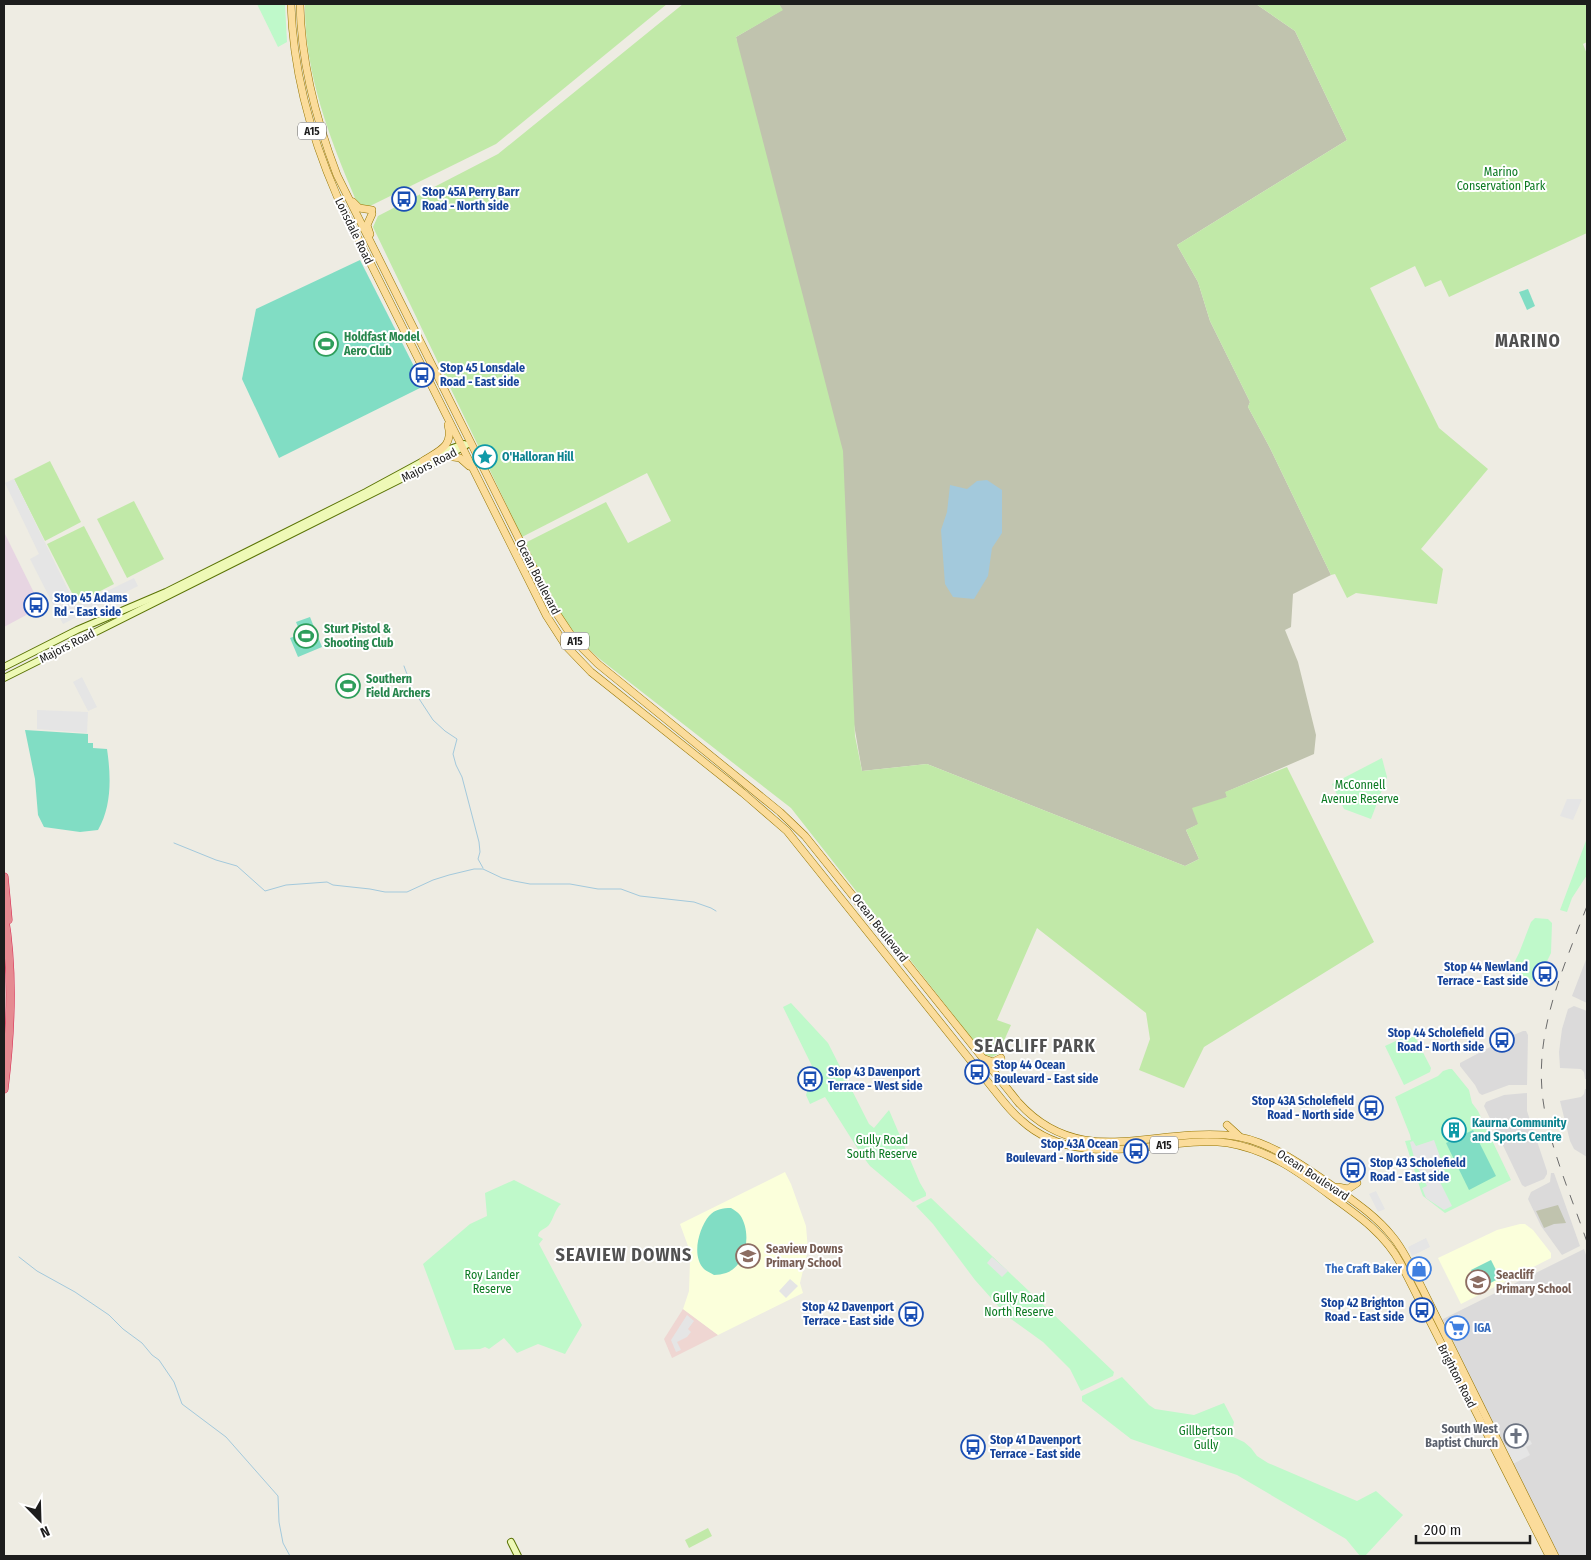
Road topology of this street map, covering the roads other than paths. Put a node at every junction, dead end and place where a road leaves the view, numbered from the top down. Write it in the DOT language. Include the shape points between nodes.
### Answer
graph roads {
  1 [pos="291,4"];
  2 [pos="300,4"];
  3 [pos="306,65"];
  4 [pos="300,86"];
  5 [pos="341,182"];
  6 [pos="337,196"];
  7 [pos="358,219"];
  8 [pos="364,250"];
  9 [pos="375,253"];
  10 [pos="412,325"];
  11 [pos="403,329"];
  12 [pos="441,405"];
  13 [pos="469,440"];
  14 [pos="461,446"];
  15 [pos="447,456"];
  16 [pos="423,461"];
  17 [pos="488,478"];
  18 [pos="479,480"];
  19 [pos="487,497"];
  20 [pos="284,535"];
  21 [pos="4,667"];
  22 [pos="4,678"];
  23 [pos="4,877"];
  24 [pos="4,915"];
  25 [pos="6,937"];
  26 [pos="944,1009"];
  27 [pos="945,1027"];
  28 [pos="976,1050"];
  29 [pos="1002,1058"];
  30 [pos="4,1089"];
  31 [pos="1211,1134"];
  32 [pos="1244,1139"];
  33 [pos="1330,1185"];
  34 [pos="1356,1203"];
  35 [pos="1395,1247"];
  36 [pos="510,1542"];
  37 [pos="518,1556"];
  38 [pos="1549,1556"];
  39 [pos="1554,1556"];
  1 -- 4 [label="main road, Lonsdale Road / A15"];
  2 -- 3 [label="main road, Lonsdale Road / A15"];
  3 -- 4 [label="main road" via="306,84"];
  3 -- 5 [label="main road, Lonsdale Road / A15" via="321,130"];
  4 -- 6 [label="main road, Lonsdale Road / A15" via="312,131"];
  5 -- 7 [label="main road, Lonsdale Road / A15"];
  5 -- 9 [label="main road" via="356,206 372,212 367,225"];
  6 -- 7 [label="main road"];
  6 -- 8 [label="main road, Lonsdale Road / A15"];
  7 -- 8 [label="main road" via="356,227"];
  7 -- 9 [label="main road, Lonsdale Road / A15"];
  8 -- 11 [label="main road, Lonsdale Road / A15"];
  9 -- 10 [label="main road, Lonsdale Road / A15"];
  10 -- 11 [label="main road"];
  10 -- 13 [label="main road, Lonsdale Road / A15"];
  11 -- 12 [label="main road, Lonsdale Road / A15"];
  12 -- 14 [label="main road, Lonsdale Road / A15"];
  12 -- 16 [label="main road" via="450,433 449,440"];
  13 -- 14 [label="main road, Majors Road"];
  13 -- 17 [label="main road, Ocean Boulevard / A15"];
  14 -- 15 [label="main road, Majors Road"];
  14 -- 16 [label="main road, Majors Road"];
  14 -- 18 [label="main road, Ocean Boulevard / A15"];
  15 -- 18 [label="main road" via="463,459"];
  15 -- 20 [label="main road, Majors Road"];
  16 -- 20 [label="main road, Majors Road"];
  17 -- 19 [label="main road" via="484,476 482,479"];
  17 -- 26 [label="main road, Ocean Boulevard / A15" via="555,611 575,641 598,664 794,825"];
  18 -- 19 [label="main road, Ocean Boulevard / A15"];
  19 -- 27 [label="main road, Ocean Boulevard / A15" via="546,615 577,659 787,831"];
  20 -- 21 [label="main road, Majors Road" via="152,599 85,626"];
  20 -- 22 [label="main road, Majors Road"];
  23 -- 25 [label="highway" via="8,919"];
  24 -- 25 [label="highway"];
  25 -- 30 [label="highway" via="10,1001"];
  26 -- 27 [label="main road" via="951,1026"];
  26 -- 28 [label="main road, Ocean Boulevard / A15"];
  27 -- 35 [label="main road, Ocean Boulevard / A15" via="1011,1110 1045,1137 1072,1147 1100,1151 1196,1141 1227,1143 1257,1151 1307,1178 1365,1220"];
  28 -- 29 [label="main road" via="989,1062"];
  28 -- 31 [label="main road, Ocean Boulevard / A15" via="1027,1113 1062,1135 1100,1142"];
  31 -- 32 [label="main road, Ocean Boulevard / A15"];
  31 -- 32 [label="main road" via="1223,1129 1226,1123"];
  32 -- 33 [label="main road, Ocean Boulevard / A15" via="1297,1161"];
  33 -- 34 [label="main road, Ocean Boulevard / A15"];
  33 -- 34 [label="main road" via="1343,1190 1357,1185"];
  34 -- 35 [label="main road, Ocean Boulevard / A15" via="1379,1221"];
  35 -- 38 [label="main road, Brighton Road / A15"];
  35 -- 39 [label="main road, Brighton Road / A15" via="1422,1288"];
  36 -- 37 [label="main road"];
}
